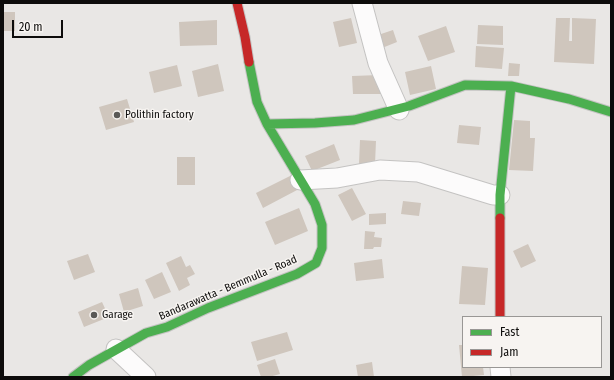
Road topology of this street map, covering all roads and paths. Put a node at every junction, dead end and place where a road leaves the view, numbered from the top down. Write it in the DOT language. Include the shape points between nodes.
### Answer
graph roads {
  1 [pos="236,3"];
  2 [pos="362,3"];
  3 [pos="511,86"];
  4 [pos="399,110"];
  5 [pos="611,112"];
  6 [pos="267,124"];
  7 [pos="300,180"];
  8 [pos="500,195"];
  9 [pos="500,316"];
  10 [pos="116,349"];
  11 [pos="73,377"];
  12 [pos="146,377"];
  1 -- 6 [label="street, Bandarawatta - Bemmulla - Road" via="257,102"];
  2 -- 4 [label="street" via="378,63"];
  3 -- 4 [label="street" via="465,85"];
  3 -- 5 [label="street" via="569,99"];
  3 -- 8 [label="street"];
  4 -- 6 [label="street" via="354,120"];
  6 -- 7 [label="street, Bandarawatta - Bemmulla - Road"];
  7 -- 8 [label="street" via="338,178 380,170 418,172"];
  7 -- 10 [label="street, Bandarawatta - Bemmulla - Road" via="315,204 322,225 322,248 316,263 297,274 208,308 167,327 146,333"];
  8 -- 9 [label="street"];
  10 -- 11 [label="street, Bandarawatta - Bemmulla - Road"];
  10 -- 12 [label="street"];
}
